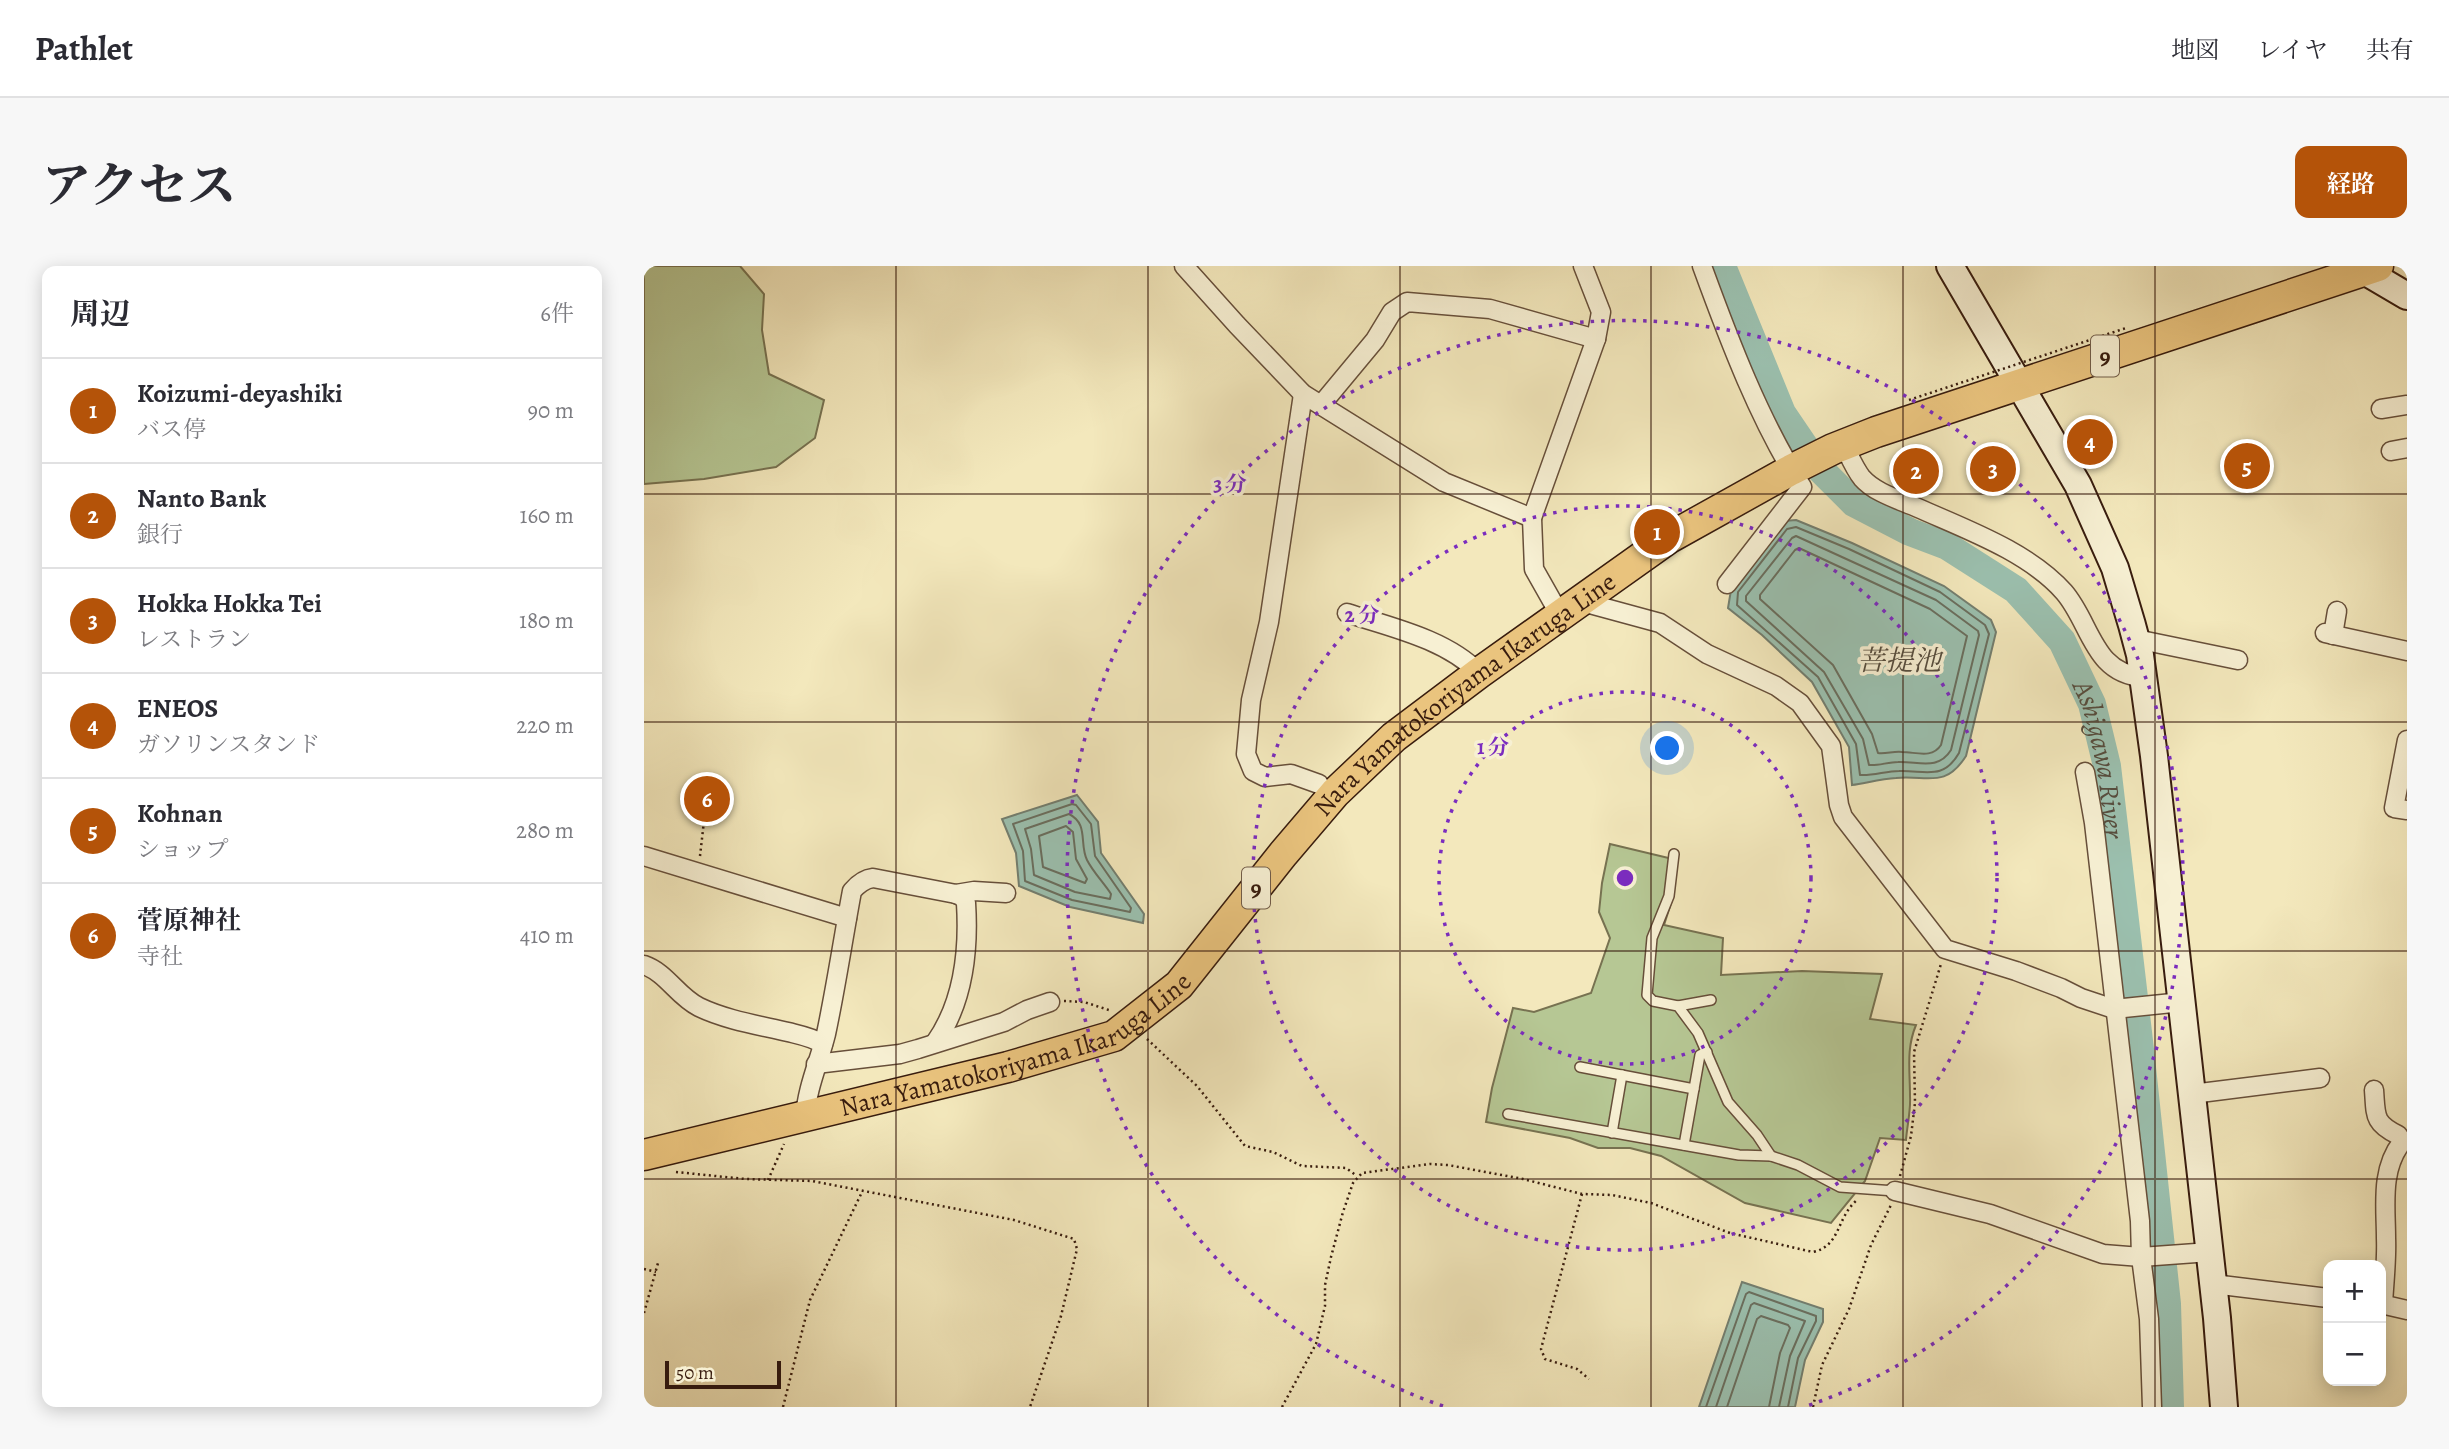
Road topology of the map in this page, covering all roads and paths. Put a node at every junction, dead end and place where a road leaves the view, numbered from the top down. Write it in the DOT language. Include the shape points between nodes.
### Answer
graph roads {
  1 [pos="1184,266"];
  2 [pos="1583,266"];
  3 [pos="1702,266"];
  4 [pos="1950,266"];
  5 [pos="2366,268"];
  6 [pos="2407,296"];
  7 [pos="2126,328"];
  8 [pos="1596,339"];
  9 [pos="2019,384"];
  10 [pos="1303,394"];
  11 [pos="1909,400"];
  12 [pos="1321,405"];
  13 [pos="2407,405"];
  14 [pos="2381,409"];
  15 [pos="1839,447"];
  16 [pos="1795,468"];
  17 [pos="1532,518"];
  18 [pos="1727,584"];
  19 [pos="1570,608"];
  20 [pos="2337,611"];
  21 [pos="1347,613"];
  22 [pos="2136,639"];
  23 [pos="2407,651"];
  24 [pos="2238,660"];
  25 [pos="1479,673"];
  26 [pos="2143,677"];
  27 [pos="2407,740"];
  28 [pos="2085,772"];
  29 [pos="1319,784"];
  30 [pos="2407,810"];
  31 [pos="704,821"];
  32 [pos="700,852"];
  33 [pos="1674,854"];
  34 [pos="644,856"];
  35 [pos="1006,893"];
  36 [pos="956,894"];
  37 [pos="847,918"];
  38 [pos="1945,949"];
  39 [pos="644,965"];
  40 [pos="1711,1000"];
  41 [pos="1050,1002"];
  42 [pos="2182,1002"];
  43 [pos="1678,1006"];
  44 [pos="2114,1009"];
  45 [pos="1114,1012"];
  46 [pos="1145,1037"];
  47 [pos="823,1044"];
  48 [pos="936,1044"];
  49 [pos="1707,1052"];
  50 [pos="816,1064"];
  51 [pos="1580,1067"];
  52 [pos="1622,1075"];
  53 [pos="2320,1078"];
  54 [pos="1694,1089"];
  55 [pos="2374,1090"];
  56 [pos="2192,1094"];
  57 [pos="1508,1114"];
  58 [pos="806,1117"];
  59 [pos="1612,1133"];
  60 [pos="2404,1142"];
  61 [pos="784,1143"];
  62 [pos="1684,1145"];
  63 [pos="644,1155"];
  64 [pos="1770,1156"];
  65 [pos="675,1171"];
  66 [pos="1357,1176"];
  67 [pos="768,1180"];
  68 [pos="1886,1190"];
  69 [pos="862,1192"];
  70 [pos="1582,1194"];
  71 [pos="2210,1252"];
  72 [pos="2141,1257"];
  73 [pos="2385,1260"];
  74 [pos="658,1263"];
  75 [pos="644,1269"];
  76 [pos="656,1272"];
  77 [pos="2213,1284"];
  78 [pos="2323,1297"];
  79 [pos="2386,1305"];
  80 [pos="2407,1310"];
  81 [pos="644,1313"];
  82 [pos="1589,1379"];
  83 [pos="783,1407"];
  84 [pos="1030,1407"];
  85 [pos="1282,1407"];
  86 [pos="1813,1407"];
  87 [pos="2152,1407"];
  88 [pos="2224,1407"];
  1 -- 10 [label="street"];
  2 -- 8 [label="street" via="1601,312"];
  3 -- 16 [label="street" via="1726,333"];
  4 -- 9 [label="street"];
  5 -- 6 [label="street"];
  5 -- 9 [label="main road, Nara Yamatokoriyama Ikaruga Line / 9"];
  7 -- 11 [label="path, bridge"];
  8 -- 12 [label="street" via="1490,309 1407,302 1392,312"];
  8 -- 17 [label="street"];
  9 -- 15 [label="main road, Nara Yamatokoriyama Ikaruga Line / 9"];
  9 -- 22 [label="street" via="2102,536"];
  10 -- 12 [label="street"];
  10 -- 29 [label="street" via="1269,622 1251,700 1246,754 1253,771 1265,777 1291,774"];
  12 -- 17 [label="street" via="1444,482"];
  13 -- 14 [label="street"];
  15 -- 16 [label="main road, Nara Yamatokoriyama Ikaruga Line / 9"];
  15 -- 26 [label="street" via="1863,479 1880,491 2032,565 2073,604 2106,660 2117,671"];
  16 -- 18 [label="street" via="1802,487"];
  16 -- 19 [label="main road, Nara Yamatokoriyama Ikaruga Line / 9" via="1669,538"];
  17 -- 19 [label="street" via="1534,569"];
  19 -- 25 [label="main road, Nara Yamatokoriyama Ikaruga Line / 9"];
  19 -- 38 [label="street" via="1660,622 1707,654 1776,686 1800,703 1831,746 1843,817"];
  20 -- 23 [label="street" via="2329,634"];
  21 -- 25 [label="street" via="1443,649"];
  22 -- 24 [label="street"];
  22 -- 26 [label="street"];
  25 -- 58 [label="main road, Nara Yamatokoriyama Ikaruga Line / 9" via="1394,737 1335,793 1180,985 1114,1036"];
  26 -- 42 [label="street"];
  27 -- 30 [label="street" via="2394,808"];
  28 -- 44 [label="street"];
  31 -- 32 [label="path"];
  33 -- 43 [label="lane" via="1669,896 1652,938 1647,995 1653,1001"];
  34 -- 37 [label="street"];
  35 -- 36 [label="street"];
  36 -- 37 [label="street" via="867,879 852,891"];
  36 -- 48 [label="street" via="963,897 967,915 963,979"];
  37 -- 47 [label="street"];
  38 -- 44 [label="street"];
  38 -- 68 [label="path" via="1913,1052 1911,1136"];
  39 -- 47 [label="street" via="700,1007"];
  40 -- 43 [label="lane"];
  41 -- 45 [label="path" via="1084,1002"];
  41 -- 48 [label="street"];
  42 -- 44 [label="street"];
  42 -- 56 [label="street"];
  43 -- 49 [label="lane"];
  44 -- 72 [label="street"];
  46 -- 66 [label="path" via="1197,1086 1245,1146 1273,1152 1302,1166 1346,1167"];
  47 -- 50 [label="street"];
  48 -- 50 [label="street" via="900,1054"];
  49 -- 54 [label="lane" via="1700,1055"];
  49 -- 64 [label="lane" via="1728,1102"];
  50 -- 58 [label="street"];
  51 -- 52 [label="lane"];
  52 -- 54 [label="lane"];
  52 -- 59 [label="lane"];
  53 -- 56 [label="street"];
  54 -- 62 [label="lane"];
  55 -- 60 [label="street" via="2377,1120"];
  56 -- 71 [label="street"];
  57 -- 59 [label="lane"];
  58 -- 63 [label="main road, Nara Yamatokoriyama Ikaruga Line / 9"];
  59 -- 62 [label="lane"];
  60 -- 73 [label="street" via="2395,1151 2385,1187"];
  61 -- 67 [label="path"];
  62 -- 64 [label="lane"];
  64 -- 68 [label="lane" via="1840,1187"];
  65 -- 67 [label="path"];
  66 -- 70 [label="path" via="1382,1169 1448,1165"];
  66 -- 85 [label="path" via="1331,1257 1321,1328"];
  67 -- 69 [label="path" via="812,1181"];
  68 -- 70 [label="path" via="1855,1202 1831,1245 1812,1252 1730,1233 1651,1203"];
  68 -- 72 [label="street" via="1990,1214 2103,1254"];
  68 -- 86 [label="path" via="1885,1219 1822,1365"];
  69 -- 83 [label="path" via="810,1300"];
  69 -- 84 [label="path" via="1014,1220 1073,1239 1077,1249 1061,1316"];
  70 -- 82 [label="path" via="1541,1349 1545,1359 1577,1369"];
  71 -- 72 [label="street"];
  71 -- 77 [label="street"];
  72 -- 87 [label="street"];
  74 -- 76 [label="path"];
  75 -- 76 [label="path"];
  76 -- 81 [label="path"];
  77 -- 78 [label="street"];
  77 -- 88 [label="street"];
  79 -- 80 [label="street"];
}
